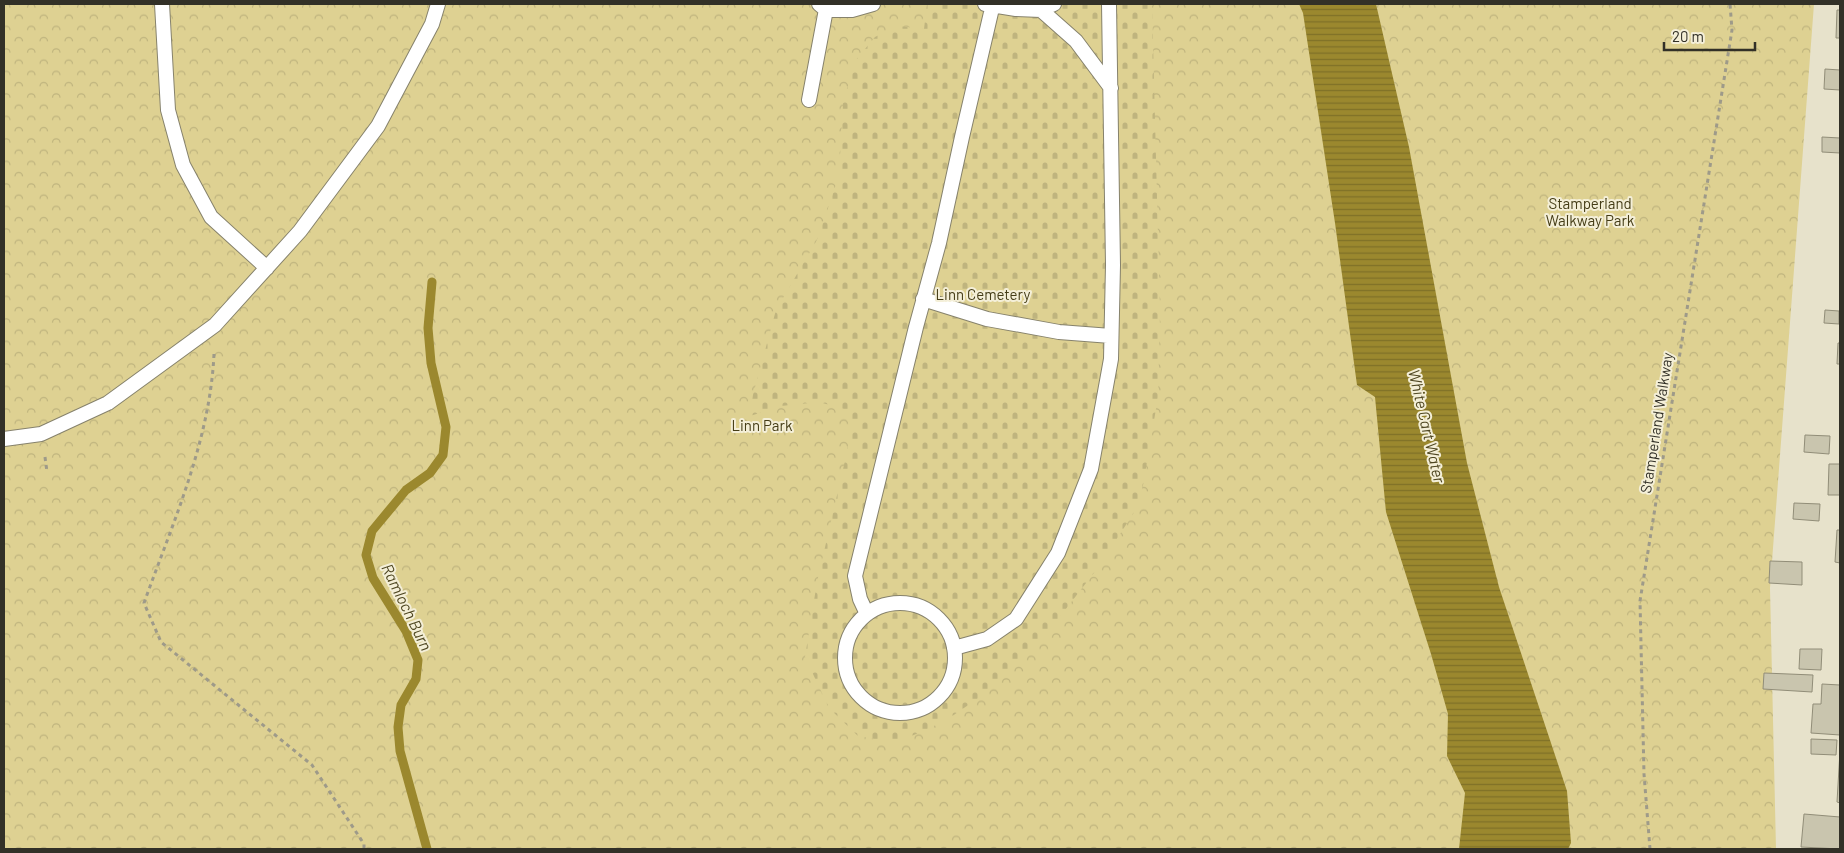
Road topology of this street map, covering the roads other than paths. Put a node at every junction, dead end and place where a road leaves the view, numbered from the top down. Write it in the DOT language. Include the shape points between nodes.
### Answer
graph roads {
  1 [pos="162,4"];
  2 [pos="438,4"];
  3 [pos="873,4"];
  4 [pos="990,4"];
  5 [pos="1054,4"];
  6 [pos="1109,4"];
  7 [pos="824,6"];
  8 [pos="1041,10"];
  9 [pos="1110,88"];
  10 [pos="809,100"];
  11 [pos="267,268"];
  12 [pos="923,299"];
  13 [pos="1111,336"];
  14 [pos="4,439"];
  15 [pos="867,614"];
  16 [pos="954,648"];
  1 -- 11 [label="lane" via="168,110 183,165 211,217"];
  2 -- 11 [label="lane" via="432,24 378,126 300,231"];
  3 -- 7 [label="lane" via="852,10"];
  4 -- 8 [label="lane" via="1016,10"];
  4 -- 12 [label="lane" via="939,243"];
  5 -- 8 [label="lane"];
  6 -- 9 [label="lane"];
  7 -- 10 [label="lane"];
  8 -- 9 [label="lane" via="1076,41"];
  9 -- 13 [label="lane"];
  11 -- 14 [label="lane" via="215,325 108,403 41,434"];
  12 -- 13 [label="lane" via="986,319 1059,332"];
  12 -- 15 [label="lane" via="855,576"];
  13 -- 16 [label="lane" via="1111,359 1091,469 1058,553 1016,619 987,639"];
  15 -- 16 [label="lane" via="884,606 902,603 920,607 936,617 948,631"];
  15 -- 16 [label="lane" via="854,627 847,644 845,662 853,687 872,706 906,714 923,709 938,699 949,685 954,667"];
}
